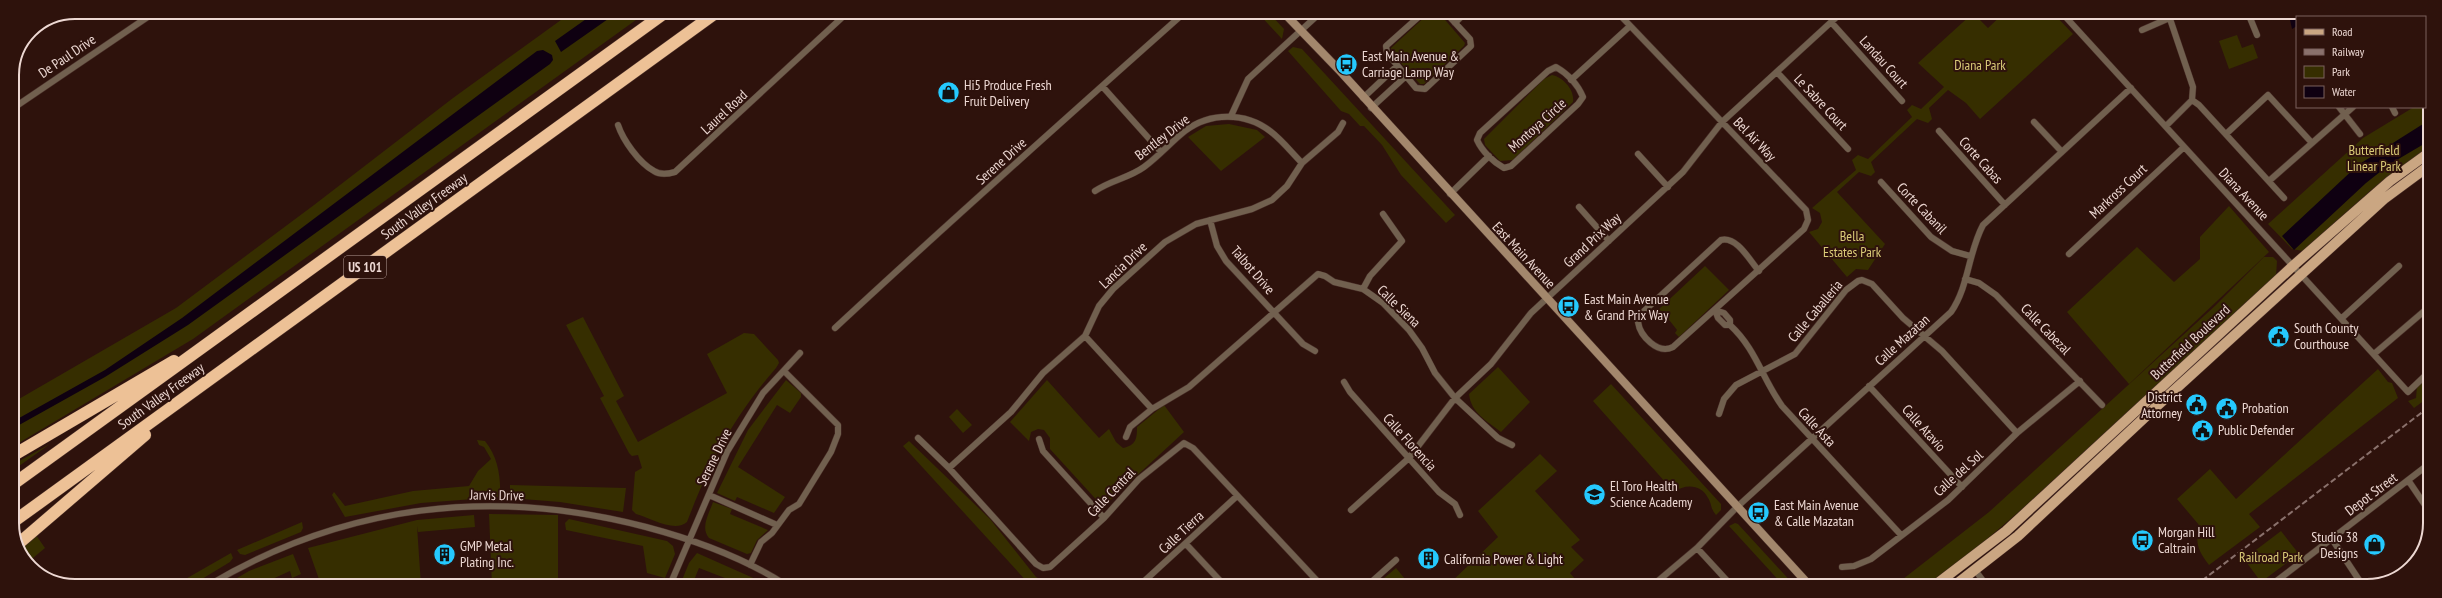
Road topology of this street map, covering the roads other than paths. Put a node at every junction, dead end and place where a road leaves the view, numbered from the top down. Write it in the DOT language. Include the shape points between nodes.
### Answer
graph roads {
  1 [pos="145,19"];
  2 [pos="656,19"];
  3 [pos="707,19"];
  4 [pos="840,19"];
  5 [pos="1177,19"];
  6 [pos="1290,19"];
  7 [pos="1313,19"];
  8 [pos="1416,19"];
  9 [pos="1451,19"];
  10 [pos="1459,19"];
  11 [pos="1624,19"];
  12 [pos="1834,19"];
  13 [pos="2068,19"];
  14 [pos="2162,19"];
  15 [pos="2169,19"];
  16 [pos="2250,19"];
  17 [pos="1831,22"];
  18 [pos="1455,23"];
  19 [pos="1630,26"];
  20 [pos="1300,30"];
  21 [pos="2142,30"];
  22 [pos="2257,35"];
  23 [pos="1398,66"];
  24 [pos="1777,72"];
  25 [pos="1406,76"];
  26 [pos="1571,80"];
  27 [pos="1102,86"];
  28 [pos="2131,88"];
  29 [pos="1363,98"];
  30 [pos="2192,100"];
  31 [pos="1902,101"];
  32 [pos="19,104"];
  33 [pos="1371,108"];
  34 [pos="2340,108"];
  35 [pos="2352,108"];
  36 [pos="2344,114"];
  37 [pos="1231,116"];
  38 [pos="1343,122"];
  39 [pos="1722,122"];
  40 [pos="2034,122"];
  41 [pos="618,125"];
  42 [pos="2166,126"];
  43 [pos="1938,131"];
  44 [pos="2226,134"];
  45 [pos="2360,134"];
  46 [pos="2312,143"];
  47 [pos="2184,146"];
  48 [pos="1848,149"];
  49 [pos="1161,152"];
  50 [pos="2062,152"];
  51 [pos="1638,154"];
  52 [pos="1489,156"];
  53 [pos="2423,157"];
  54 [pos="1302,164"];
  55 [pos="2423,170"];
  56 [pos="2269,181"];
  57 [pos="1881,182"];
  58 [pos="1668,187"];
  59 [pos="1095,191"];
  60 [pos="1450,194"];
  61 [pos="2284,198"];
  62 [pos="2005,205"];
  63 [pos="1579,207"];
  64 [pos="1383,214"];
  65 [pos="1210,220"];
  66 [pos="1609,241"];
  67 [pos="2069,254"];
  68 [pos="1970,256"];
  69 [pos="2294,265"];
  70 [pos="2399,266"];
  71 [pos="1758,271"];
  72 [pos="2302,274"];
  73 [pos="1965,279"];
  74 [pos="1364,289"];
  75 [pos="1547,298"];
  76 [pos="1715,310"];
  77 [pos="1274,312"];
  78 [pos="2423,312"];
  79 [pos="2342,318"];
  80 [pos="835,328"];
  81 [pos="1085,336"];
  82 [pos="1925,337"];
  83 [pos="197,351"];
  84 [pos="1315,351"];
  85 [pos="800,354"];
  86 [pos="2374,354"];
  87 [pos="784,371"];
  88 [pos="1762,371"];
  89 [pos="2423,378"];
  90 [pos="2080,381"];
  91 [pos="206,382"];
  92 [pos="1344,382"];
  93 [pos="1869,386"];
  94 [pos="1455,398"];
  95 [pos="2102,405"];
  96 [pos="1152,409"];
  97 [pos="1719,414"];
  98 [pos="2017,433"];
  99 [pos="1126,437"];
  100 [pos="918,438"];
  101 [pos="1039,439"];
  102 [pos="1812,439"];
  103 [pos="1512,445"];
  104 [pos="19,452"];
  105 [pos="1409,458"];
  106 [pos="949,468"];
  107 [pos="2423,469"];
  108 [pos="19,480"];
  109 [pos="2408,480"];
  110 [pos="1962,487"];
  111 [pos="708,495"];
  112 [pos="1238,496"];
  113 [pos="2423,502"];
  114 [pos="1737,507"];
  115 [pos="1351,510"];
  116 [pos="1460,515"];
  117 [pos="19,517"];
  118 [pos="1104,518"];
  119 [pos="777,525"];
  120 [pos="1901,535"];
  121 [pos="690,538"];
  122 [pos="2332,539"];
  123 [pos="22,541"];
  124 [pos="1186,544"];
  125 [pos="1697,548"];
  126 [pos="1396,560"];
  127 [pos="750,565"];
  128 [pos="1842,567"];
  129 [pos="1975,570"];
  130 [pos="219,579"];
  131 [pos="673,579"];
  132 [pos="775,579"];
  133 [pos="1147,579"];
  134 [pos="1218,579"];
  135 [pos="1315,579"];
  136 [pos="1376,579"];
  137 [pos="1660,579"];
  138 [pos="1726,579"];
  139 [pos="1804,579"];
  140 [pos="1943,579"];
  141 [pos="1963,579"];
  142 [pos="1982,579"];
  143 [pos="2279,579"];
  144 [pos="2358,579"];
  1 -- 32 [label="street, De Paul Drive"];
  2 -- 83 [label="highway, South Valley Freeway / US 101"];
  3 -- 91 [label="highway, South Valley Freeway / US 101"];
  4 -- 41 [label="street, Laurel Road" via="675,172 654,172 621,135"];
  5 -- 27 [label="street, Serene Drive"];
  6 -- 20 [label="main road, East Main Avenue"];
  7 -- 20 [label="street"];
  8 -- 23 [label="street" via="1386,46 1386,53"];
  9 -- 18 [label="street"];
  10 -- 18 [label="street"];
  11 -- 19 [label="street, Bel Air Way"];
  12 -- 17 [label="street, Grand Prix Way"];
  13 -- 28 [label="street, Diana Avenue"];
  14 -- 21 [label="street"];
  15 -- 30 [label="street" via="2193,87"];
  16 -- 22 [label="street"];
  17 -- 24 [label="street, Grand Prix Way"];
  17 -- 31 [label="street, Landau Court"];
  18 -- 25 [label="street" via="1470,40 1471,46 1425,89 1416,88"];
  19 -- 26 [label="street, Montoya Circle"];
  19 -- 39 [label="street, Bel Air Way"];
  20 -- 29 [label="main road, East Main Avenue"];
  20 -- 37 [label="street" via="1248,79"];
  23 -- 25 [label="street"];
  23 -- 29 [label="street"];
  24 -- 39 [label="street, Grand Prix Way"];
  24 -- 48 [label="street, Le Sabre Court"];
  25 -- 33 [label="street"];
  26 -- 52 [label="street, Montoya Circle" via="1580,89 1583,97 1573,109 1511,166 1504,168"];
  26 -- 52 [label="street, Montoya Circle" via="1556,67 1548,71 1486,128 1477,140"];
  27 -- 49 [label="street"];
  27 -- 80 [label="street, Serene Drive"];
  28 -- 42 [label="street, Diana Avenue"];
  28 -- 50 [label="street, Calle Mazatan"];
  29 -- 33 [label="main road, East Main Avenue"];
  30 -- 42 [label="street"];
  30 -- 44 [label="street"];
  33 -- 60 [label="main road, East Main Avenue"];
  34 -- 36 [label="street"];
  35 -- 36 [label="street"];
  36 -- 45 [label="street"];
  36 -- 46 [label="street"];
  37 -- 49 [label="street, Bentley Drive" via="1202,122 1186,130"];
  37 -- 54 [label="street, Bentley Drive" via="1244,118 1270,131"];
  38 -- 54 [label="street, Lancia Drive" via="1338,132"];
  39 -- 58 [label="street, Grand Prix Way" via="1689,166"];
  39 -- 71 [label="street, Bel Air Way" via="1808,215 1804,229"];
  40 -- 50 [label="street"];
  42 -- 47 [label="street, Diana Avenue"];
  43 -- 62 [label="street, Corte Cabas"];
  44 -- 46 [label="street" via="2268,95"];
  44 -- 56 [label="street"];
  46 -- 56 [label="street"];
  47 -- 67 [label="street, Markross Court"];
  47 -- 69 [label="street, Diana Avenue"];
  49 -- 59 [label="street, Bentley Drive" via="1130,177 1104,185"];
  50 -- 62 [label="street, Calle Mazatan"];
  51 -- 58 [label="street"];
  52 -- 60 [label="street, Montoya Circle"];
  53 -- 69 [label="main road, Butterfield Boulevard" via="2390,181"];
  54 -- 65 [label="street, Lancia Drive" via="1287,186 1272,200 1252,209"];
  55 -- 72 [label="main road, Butterfield Boulevard" via="2395,189"];
  56 -- 61 [label="street"];
  57 -- 68 [label="street, Corte Cabanil" via="1931,237 1952,251"];
  58 -- 66 [label="street, Grand Prix Way"];
  60 -- 75 [label="main road, East Main Avenue"];
  62 -- 68 [label="street, Calle Mazatan" via="1983,225"];
  63 -- 66 [label="street"];
  64 -- 74 [label="street" via="1402,241 1370,276"];
  65 -- 77 [label="street, Talbot Drive" via="1217,246 1226,261"];
  65 -- 81 [label="street, Lancia Drive" via="1178,233 1113,290 1099,306"];
  66 -- 75 [label="street, Grand Prix Way"];
  68 -- 73 [label="street, Calle Mazatan"];
  69 -- 72 [label="street, Diana Avenue"];
  69 -- 140 [label="main road, Butterfield Boulevard" via="2006,531"];
  70 -- 79 [label="street"];
  71 -- 76 [label="street, Bel Air Way"];
  71 -- 76 [label="street, Bel Air Way" via="1735,243 1726,239 1721,240 1643,312 1639,326 1655,346 1669,350"];
  72 -- 79 [label="street, Diana Avenue"];
  72 -- 129 [label="main road, Butterfield Boulevard" via="2018,536"];
  73 -- 82 [label="street, Calle Mazatan" via="1958,301 1951,312"];
  73 -- 90 [label="street, Calle Cabezal" via="1979,283 1996,295"];
  74 -- 77 [label="street, Calle Siena" via="1334,282 1318,274"];
  74 -- 94 [label="street, Calle Siena" via="1383,303 1409,330 1435,373"];
  75 -- 94 [label="street, Grand Prix Way" via="1531,313 1491,364"];
  75 -- 114 [label="main road, East Main Avenue"];
  76 -- 88 [label="street, Calle Asta" via="1718,318 1725,325 1730,325 1746,342"];
  77 -- 84 [label="street, Talbot Drive" via="1303,344"];
  77 -- 96 [label="street, Calle Siena" via="1189,387"];
  78 -- 86 [label="street"];
  79 -- 86 [label="street, Diana Avenue"];
  81 -- 96 [label="street"];
  81 -- 106 [label="street, Lancia Drive" via="1044,373 1011,412"];
  82 -- 88 [label="street, Calle Caballeria" via="1903,318 1872,284 1868,281 1858,281 1846,290 1795,354"];
  82 -- 93 [label="street, Calle Mazatan"];
  82 -- 98 [label="street, Calle Caballeria" via="1942,351"];
  83 -- 104 [label="highway" via="170,362"];
  83 -- 108 [label="highway, South Valley Freeway / US 101"];
  85 -- 87 [label="street, Serene Drive"];
  86 -- 89 [label="street, Diana Avenue" via="2408,392"];
  87 -- 111 [label="street, Serene Drive" via="763,393 727,452"];
  87 -- 119 [label="street" via="838,425 838,434 831,452 800,504 789,510"];
  88 -- 97 [label="street, Calle Caballeria" via="1736,385 1724,399"];
  88 -- 102 [label="street, Calle Asta" via="1782,406"];
  90 -- 95 [label="street, Calle Cabezal"];
  90 -- 98 [label="street, Calle del Sol"];
  91 -- 117 [label="highway, South Valley Freeway / US 101"];
  91 -- 123 [label="highway"];
  92 -- 105 [label="street, Calle Florencia"];
  93 -- 102 [label="street, Calle Mazatan"];
  93 -- 110 [label="street, Calle Atavio"];
  94 -- 103 [label="street, Calle Siena" via="1498,438"];
  94 -- 105 [label="street, Grand Prix Way"];
  96 -- 99 [label="street, Calle Siena" via="1130,428"];
  98 -- 110 [label="street, Calle del Sol"];
  100 -- 106 [label="street, Calle Central"];
  101 -- 118 [label="street" via="1043,451"];
  102 -- 114 [label="street, Calle Mazatan"];
  102 -- 120 [label="street, Calle Asta"];
  105 -- 115 [label="street, Grand Prix Way"];
  105 -- 116 [label="street, Calle Florencia" via="1439,492 1455,504"];
  106 -- 118 [label="street, Calle Central" via="1036,564 1043,568 1050,567"];
  107 -- 109 [label="street, Depot Street"];
  109 -- 113 [label="street"];
  109 -- 122 [label="street, Depot Street"];
  110 -- 120 [label="street, Calle del Sol"];
  111 -- 119 [label="street"];
  111 -- 121 [label="street, Serene Drive"];
  112 -- 118 [label="street, Calle Central" via="1193,448 1184,444 1139,479"];
  112 -- 124 [label="street, Calle Tierra"];
  112 -- 135 [label="street, Calle Central"];
  114 -- 125 [label="street, Calle Mazatan"];
  114 -- 139 [label="main road, East Main Avenue"];
  119 -- 127 [label="street" via="761,542"];
  120 -- 128 [label="street, Calle del Sol" via="1871,558 1854,566"];
  121 -- 127 [label="street, Jarvis Drive"];
  121 -- 130 [label="street, Jarvis Drive" via="627,522 563,510 506,505 440,507 368,519 342,527 241,566"];
  121 -- 131 [label="street, Serene Drive"];
  122 -- 143 [label="street, Depot Street"];
  122 -- 144 [label="street"];
  124 -- 133 [label="street, Calle Tierra"];
  124 -- 134 [label="street"];
  125 -- 137 [label="street, Calle Mazatan"];
  125 -- 138 [label="street"];
  126 -- 136 [label="street"];
  127 -- 132 [label="street, Jarvis Drive"];
  129 -- 141 [label="main road, Butterfield Boulevard"];
  129 -- 142 [label="street"];
}
